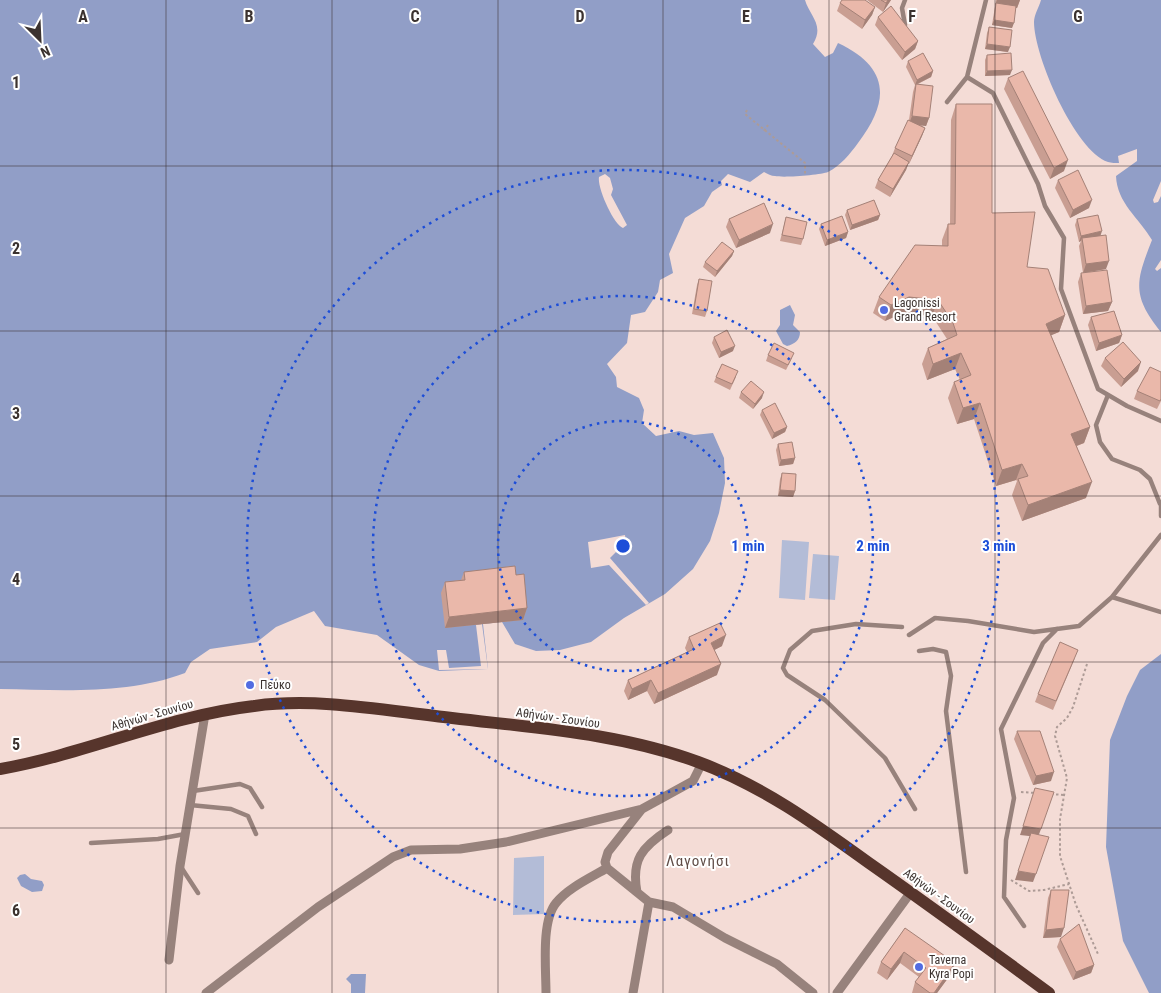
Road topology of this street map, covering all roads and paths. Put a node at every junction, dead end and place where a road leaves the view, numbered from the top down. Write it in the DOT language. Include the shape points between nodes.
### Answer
graph roads {
  1 [pos="905,0"];
  2 [pos="986,0"];
  3 [pos="905,25"];
  4 [pos="967,77"];
  5 [pos="947,102"];
  6 [pos="747,110"];
  7 [pos="768,125"];
  8 [pos="764,131"];
  9 [pos="805,174"];
  10 [pos="1108,395"];
  11 [pos="1161,420"];
  12 [pos="1161,503"];
  13 [pos="1161,516"];
  14 [pos="1161,535"];
  15 [pos="1112,597"];
  16 [pos="1161,612"];
  17 [pos="902,628"];
  18 [pos="1057,629"];
  19 [pos="909,636"];
  20 [pos="919,651"];
  21 [pos="1087,664"];
  22 [pos="204,714"];
  23 [pos="702,763"];
  24 [pos="0,768"];
  25 [pos="192,791"];
  26 [pos="1014,791"];
  27 [pos="1039,793"];
  28 [pos="1047,794"];
  29 [pos="1064,795"];
  30 [pos="190,805"];
  31 [pos="262,807"];
  32 [pos="915,808"];
  33 [pos="642,809"];
  34 [pos="668,830"];
  35 [pos="185,834"];
  36 [pos="256,834"];
  37 [pos="91,843"];
  38 [pos="180,866"];
  39 [pos="607,868"];
  40 [pos="966,872"];
  41 [pos="1004,880"];
  42 [pos="1070,884"];
  43 [pos="637,892"];
  44 [pos="912,892"];
  45 [pos="198,893"];
  46 [pos="649,902"];
  47 [pos="1024,926"];
  48 [pos="1098,954"];
  49 [pos="169,960"];
  50 [pos="206,993"];
  51 [pos="546,993"];
  52 [pos="633,993"];
  53 [pos="814,993"];
  54 [pos="837,993"];
  55 [pos="1049,993"];
  1 -- 3 [label="lane" via="902,8"];
  2 -- 4 [label="lane"];
  4 -- 5 [label="lane"];
  4 -- 10 [label="lane" via="993,93 1038,184 1045,206 1064,238 1061,289 1098,389"];
  6 -- 8 [label="path" via="745,114"];
  7 -- 8 [label="path"];
  8 -- 9 [label="path" via="804,163"];
  10 -- 11 [label="lane"];
  10 -- 12 [label="lane" via="1096,425 1100,442 1112,459 1140,470 1150,479"];
  12 -- 13 [label="lane"];
  14 -- 15 [label="lane"];
  15 -- 16 [label="lane"];
  15 -- 18 [label="lane" via="1080,626"];
  17 -- 32 [label="lane" via="856,624 812,631 790,650 783,668 787,675 825,700 885,758"];
  18 -- 19 [label="lane" via="1034,632 935,618"];
  18 -- 26 [label="lane" via="1043,644 1001,729"];
  20 -- 40 [label="lane" via="933,649 946,652 950,662 946,711"];
  21 -- 29 [label="path" via="1072,707 1067,718 1057,727 1055,736 1066,770"];
  22 -- 23 [label="main road, Αθήνών - Σουνίου" via="266,704 344,706 576,732 635,743"];
  22 -- 24 [label="main road, Αθήνών - Σουνίου" via="84,749"];
  22 -- 25 [label="street"];
  23 -- 33 [label="street" via="692,781"];
  23 -- 44 [label="main road, Αθήνών - Σουνίου" via="757,788 785,805"];
  25 -- 30 [label="street"];
  25 -- 31 [label="lane" via="240,784 250,788"];
  26 -- 27 [label="path"];
  26 -- 41 [label="lane"];
  28 -- 29 [label="path"];
  29 -- 42 [label="path" via="1060,856"];
  30 -- 35 [label="street"];
  30 -- 36 [label="lane" via="231,810 248,816"];
  33 -- 39 [label="street" via="608,852"];
  33 -- 50 [label="street" via="506,842 460,849 411,850 393,857 318,907"];
  34 -- 43 [label="street" via="645,848 637,861 634,877"];
  35 -- 37 [label="lane"];
  35 -- 38 [label="street"];
  38 -- 45 [label="lane"];
  38 -- 49 [label="street"];
  39 -- 43 [label="street"];
  39 -- 51 [label="street" via="556,902 549,915"];
  41 -- 42 [label="path" via="1029,891"];
  41 -- 47 [label="lane" via="1004,897"];
  42 -- 48 [label="path"];
  43 -- 46 [label="street"];
  44 -- 54 [label="street"];
  44 -- 55 [label="main road, Αθήνών - Σουνίου"];
  46 -- 52 [label="street"];
  46 -- 53 [label="street" via="673,907 769,959"];
}
